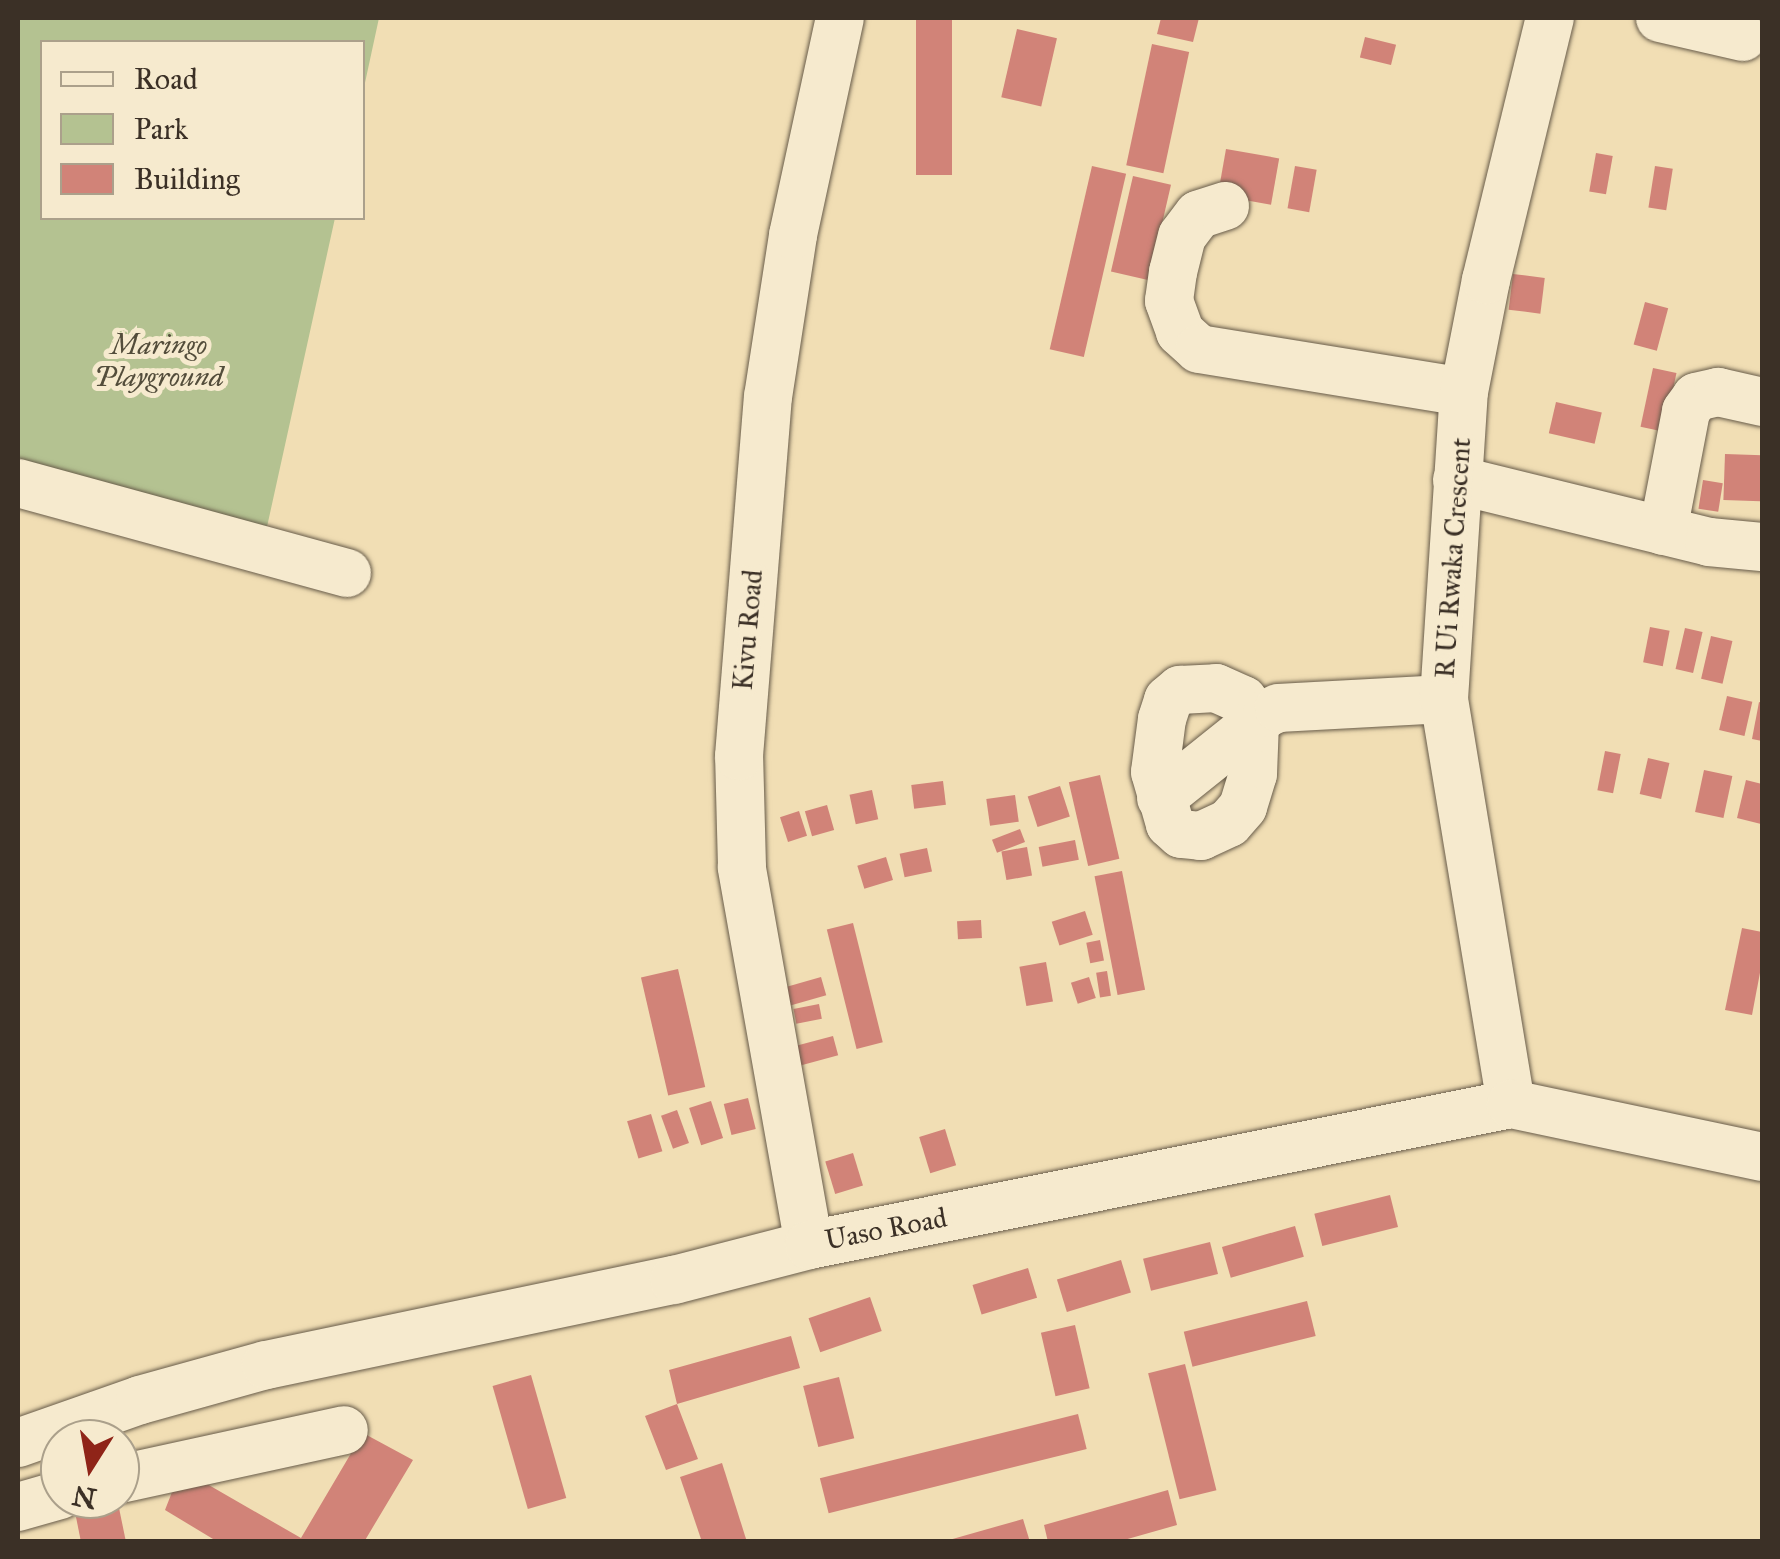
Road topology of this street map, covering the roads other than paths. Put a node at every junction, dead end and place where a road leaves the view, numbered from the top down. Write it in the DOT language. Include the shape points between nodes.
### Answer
graph roads {
  1 [pos="840,18"];
  2 [pos="1550,18"];
  3 [pos="1660,18"];
  4 [pos="1744,36"];
  5 [pos="1225,206"];
  6 [pos="1464,392"];
  7 [pos="1762,402"];
  8 [pos="1457,480"];
  9 [pos="18,483"];
  10 [pos="1663,531"];
  11 [pos="1762,547"];
  12 [pos="347,574"];
  13 [pos="1444,699"];
  14 [pos="1256,722"];
  15 [pos="1161,798"];
  16 [pos="1511,1104"];
  17 [pos="1762,1157"];
  18 [pos="808,1244"];
  19 [pos="344,1430"];
  20 [pos="18,1444"];
  21 [pos="140,1475"];
  1 -- 18 [label="street, Kivu Road" via="793,234 768,398 738,756 742,866"];
  2 -- 6 [label="street, R Ui Rwaka Crescent"];
  3 -- 4 [label="street"];
  5 -- 6 [label="street" via="1198,216 1182,236 1173,272 1169,301 1180,332 1199,349"];
  6 -- 8 [label="street, R Ui Rwaka Crescent"];
  7 -- 10 [label="street" via="1718,392 1696,397 1686,410"];
  8 -- 10 [label="street"];
  8 -- 13 [label="street, R Ui Rwaka Crescent"];
  9 -- 12 [label="street"];
  10 -- 11 [label="street"];
  13 -- 14 [label="street" via="1293,706"];
  13 -- 16 [label="street, R Ui Rwaka Crescent"];
  14 -- 15 [label="street"];
  14 -- 15 [label="street" via="1254,774 1230,823 1201,836 1181,834"];
  14 -- 15 [label="street" via="1233,693 1180,690 1168,700 1160,730 1155,772"];
  16 -- 17 [label="street, Uaso Road"];
  16 -- 18 [label="street, Uaso Road"];
  18 -- 20 [label="street, Uaso Road" via="674,1280 266,1366 140,1400"];
  19 -- 21 [label="street"];
}
